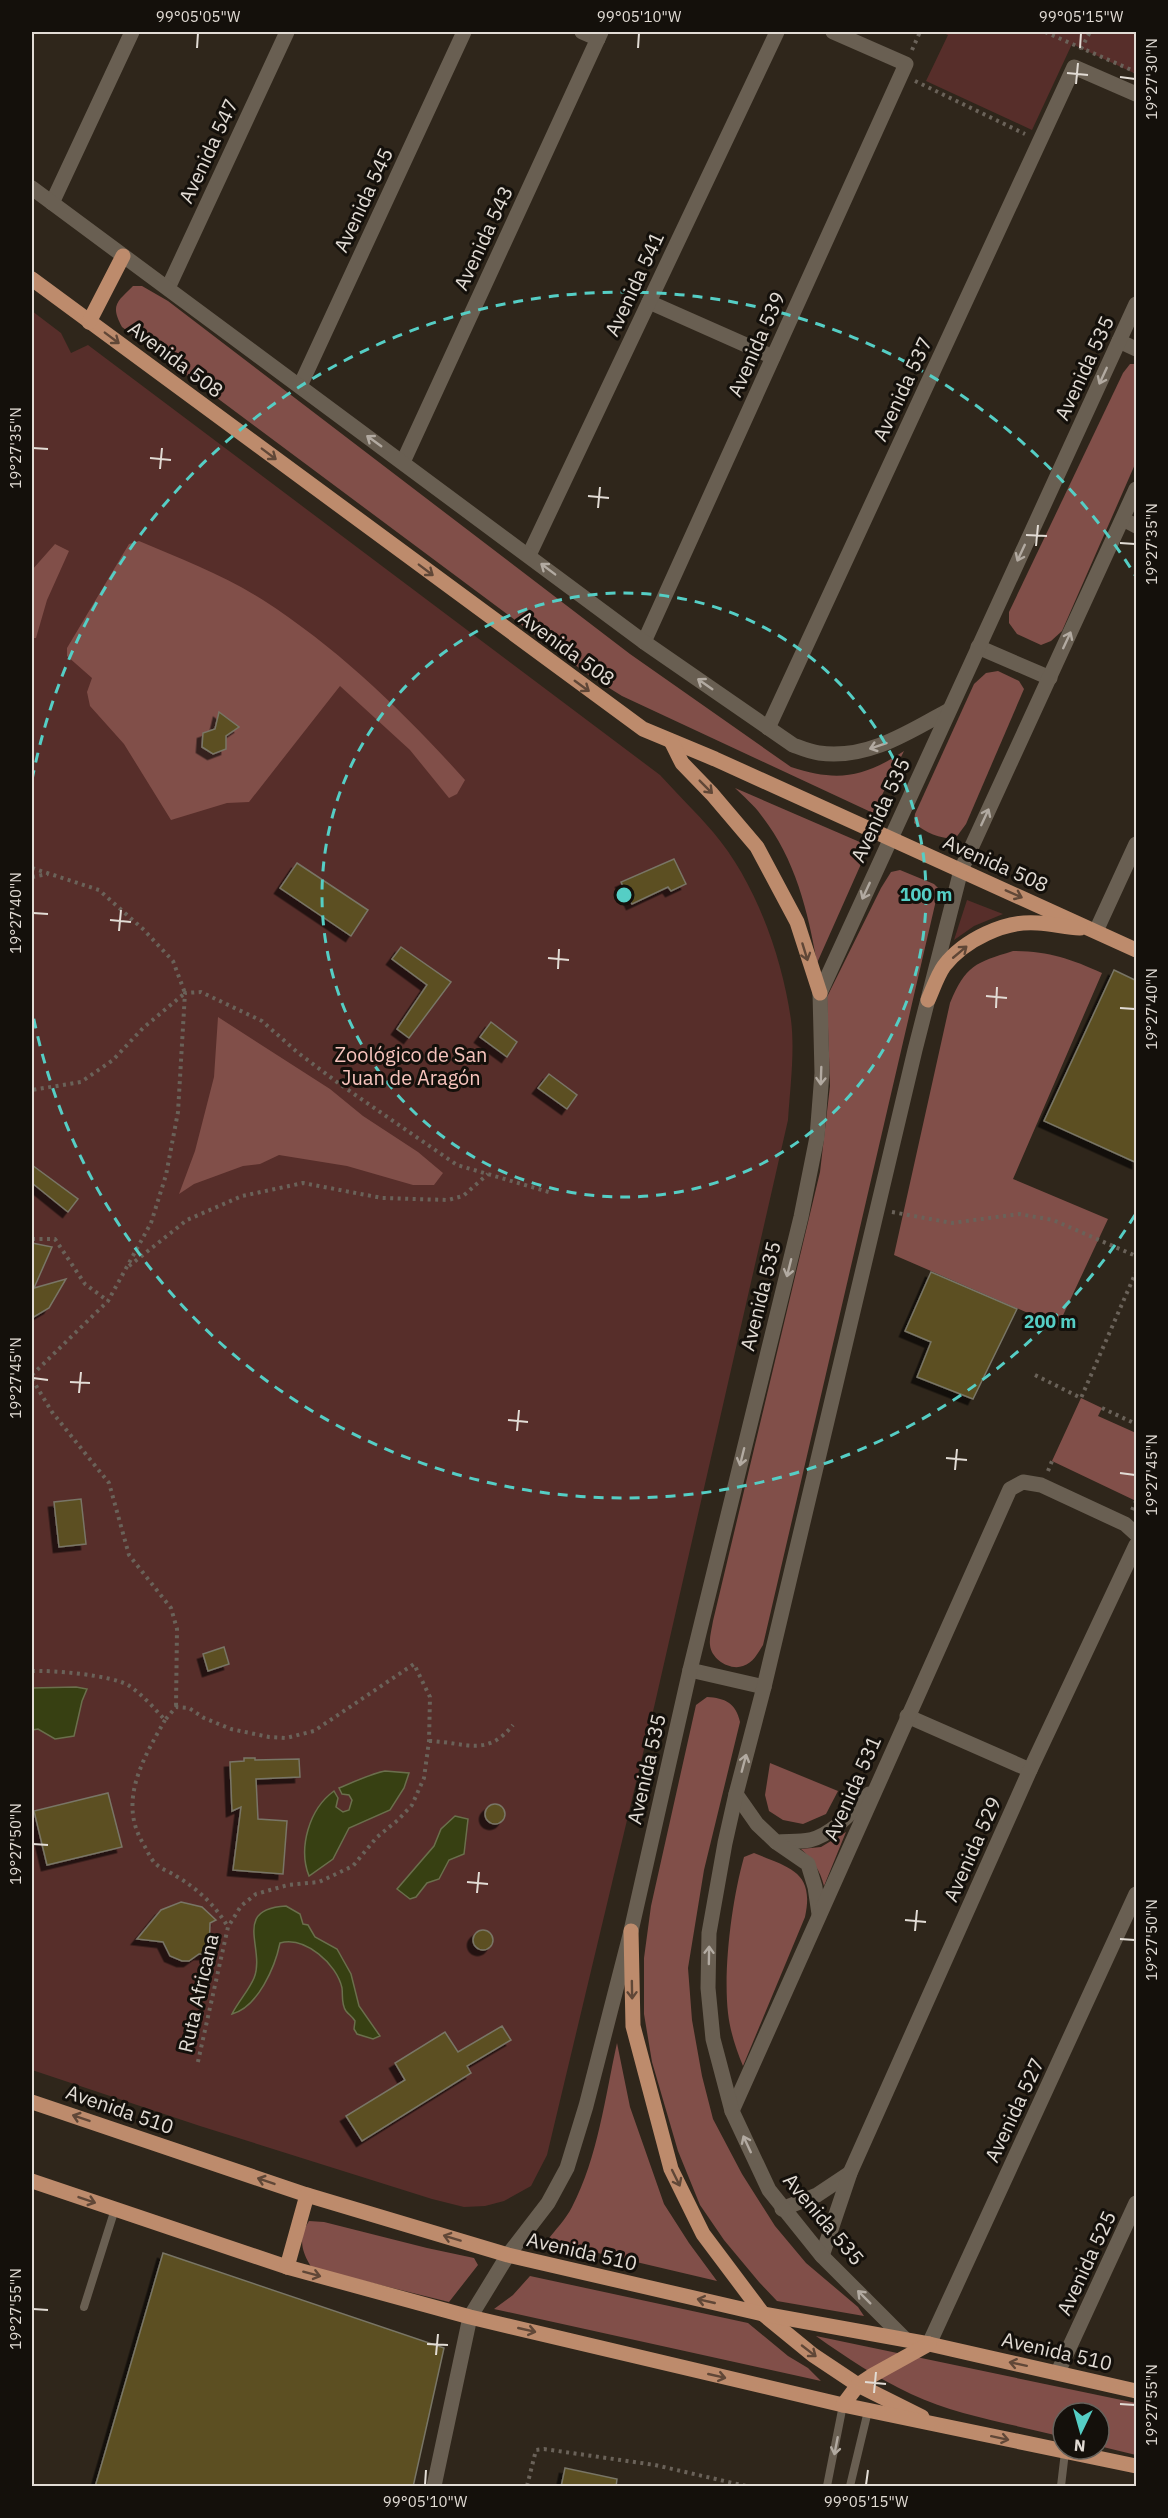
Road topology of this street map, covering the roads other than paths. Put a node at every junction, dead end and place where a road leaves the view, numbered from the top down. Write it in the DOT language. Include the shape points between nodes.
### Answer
graph roads {
  1 [pos="132,32"];
  2 [pos="287,32"];
  3 [pos="464,32"];
  4 [pos="582,32"];
  5 [pos="777,32"];
  6 [pos="833,32"];
  7 [pos="600,35"];
  8 [pos="1137,94"];
  9 [pos="32,188"];
  10 [pos="52,203"];
  11 [pos="123,256"];
  12 [pos="32,279"];
  13 [pos="168,288"];
  14 [pos="649,302"];
  15 [pos="1137,304"];
  16 [pos="89,321"];
  17 [pos="1119,341"];
  18 [pos="1137,349"];
  19 [pos="773,357"];
  20 [pos="300,386"];
  21 [pos="403,462"];
  22 [pos="1137,489"];
  23 [pos="1130,523"];
  24 [pos="529,555"];
  25 [pos="644,642"];
  26 [pos="978,646"];
  27 [pos="1050,678"];
  28 [pos="949,710"];
  29 [pos="768,728"];
  30 [pos="671,741"];
  31 [pos="890,838"];
  32 [pos="1137,844"];
  33 [pos="961,870"];
  34 [pos="1096,931"];
  35 [pos="1137,950"];
  36 [pos="820,993"];
  37 [pos="928,1000"];
  38 [pos="1137,1534"];
  39 [pos="1137,1545"];
  40 [pos="690,1670"];
  41 [pos="764,1687"];
  42 [pos="907,1716"];
  43 [pos="1030,1770"];
  44 [pos="875,1788"];
  45 [pos="736,1794"];
  46 [pos="776,1842"];
  47 [pos="1137,1894"];
  48 [pos="819,1915"];
  49 [pos="631,1931"];
  50 [pos="32,2102"];
  51 [pos="732,2111"];
  52 [pos="850,2173"];
  53 [pos="32,2181"];
  54 [pos="307,2195"];
  55 [pos="1137,2203"];
  56 [pos="115,2209"];
  57 [pos="782,2209"];
  58 [pos="508,2255"];
  59 [pos="822,2256"];
  60 [pos="287,2267"];
  61 [pos="84,2307"];
  62 [pos="763,2314"];
  63 [pos="470,2317"];
  64 [pos="905,2339"];
  65 [pos="929,2344"];
  66 [pos="1058,2372"];
  67 [pos="858,2385"];
  68 [pos="1137,2391"];
  69 [pos="843,2406"];
  70 [pos="868,2411"];
  71 [pos="942,2427"];
  72 [pos="1051,2449"];
  73 [pos="1064,2461"];
  74 [pos="1111,2461"];
  75 [pos="1137,2466"];
  76 [pos="434,2487"];
  77 [pos="827,2487"];
  78 [pos="850,2487"];
  79 [pos="1060,2487"];
  1 -- 10 [label="street"];
  2 -- 13 [label="street, Avenida 547"];
  3 -- 20 [label="street, Avenida 545"];
  4 -- 7 [label="street"];
  5 -- 14 [label="street, Avenida 541"];
  6 -- 19 [label="street, Avenida 539" via="903,69"];
  7 -- 21 [label="street, Avenida 543"];
  8 -- 29 [label="street, Avenida 537" via="1074,67"];
  9 -- 10 [label="street"];
  10 -- 11 [label="street"];
  11 -- 13 [label="street"];
  11 -- 16 [label="main road"];
  12 -- 16 [label="main road, Avenida 508"];
  13 -- 20 [label="street"];
  14 -- 19 [label="street"];
  14 -- 24 [label="street, Avenida 541"];
  15 -- 17 [label="street, Avenida 535"];
  16 -- 30 [label="main road, Avenida 508, one-way" via="589,692 643,729"];
  17 -- 18 [label="street"];
  17 -- 26 [label="street, Avenida 535, one-way"];
  19 -- 25 [label="street, Avenida 539"];
  21 -- 20 [label="street, one-way"];
  21 -- 24 [label="street"];
  22 -- 23 [label="street, Avenida 535"];
  27 -- 23 [label="street, Avenida 535, one-way"];
  25 -- 24 [label="street, one-way"];
  29 -- 25 [label="street, one-way"];
  26 -- 27 [label="street"];
  26 -- 28 [label="street, Avenida 535"];
  33 -- 27 [label="street, Avenida 535, one-way"];
  28 -- 29 [label="street, one-way" via="878,747 842,754 818,753 793,745"];
  28 -- 31 [label="street, Avenida 535"];
  30 -- 31 [label="main road, Avenida 508"];
  30 -- 36 [label="main road, one-way" via="682,763 757,847 797,922"];
  31 -- 33 [label="main road, Avenida 508"];
  31 -- 36 [label="street, Avenida 535, one-way"];
  32 -- 34 [label="street"];
  33 -- 34 [label="main road, Avenida 508, one-way"];
  33 -- 37 [label="street, Avenida 535"];
  34 -- 35 [label="main road, Avenida 508"];
  37 -- 34 [label="main road, one-way" via="944,967 986,934 1036,922"];
  36 -- 40 [label="street, Avenida 535, one-way" via="822,1073 817,1137"];
  37 -- 41 [label="street, Avenida 535"];
  38 -- 42 [label="street, Avenida 531" via="1125,1524 1041,1485 1015,1484"];
  39 -- 43 [label="street, Avenida 529"];
  40 -- 41 [label="street"];
  40 -- 49 [label="street, Avenida 535"];
  45 -- 41 [label="street, Avenida 535, one-way"];
  42 -- 43 [label="street"];
  42 -- 44 [label="street, Avenida 531"];
  43 -- 52 [label="street, Avenida 529"];
  44 -- 46 [label="street" via="827,1832 810,1840"];
  44 -- 48 [label="street, Avenida 531"];
  45 -- 46 [label="street" via="757,1824"];
  51 -- 45 [label="street, Avenida 535, one-way" via="713,2039 708,1977 709,1933"];
  46 -- 48 [label="street" via="808,1864"];
  47 -- 65 [label="street, Avenida 527"];
  48 -- 51 [label="street, Avenida 531"];
  49 -- 58 [label="street, Avenida 535" via="567,2168 548,2203"];
  49 -- 62 [label="main road, one-way" via="633,2026 671,2169 703,2234"];
  54 -- 50 [label="main road, Avenida 510, one-way"];
  57 -- 51 [label="street, Avenida 535, one-way"];
  52 -- 57 [label="street" via="817,2195"];
  52 -- 59 [label="street, Avenida 529"];
  53 -- 56 [label="main road, one-way"];
  58 -- 54 [label="main road, Avenida 510, one-way"];
  54 -- 60 [label="main road"];
  55 -- 66 [label="street, Avenida 525"];
  56 -- 60 [label="main road"];
  56 -- 61 [label="lane"];
  57 -- 59 [label="street, Avenida 535"];
  62 -- 58 [label="main road, Avenida 510, one-way"];
  58 -- 63 [label="street, Avenida 535"];
  64 -- 59 [label="street, Avenida 535, one-way"];
  60 -- 63 [label="main road, one-way"];
  62 -- 64 [label="main road, Avenida 510"];
  62 -- 67 [label="main road, one-way"];
  63 -- 69 [label="main road, one-way"];
  63 -- 76 [label="street, Avenida 535"];
  64 -- 65 [label="main road, Avenida 510"];
  66 -- 65 [label="main road, Avenida 510, one-way"];
  65 -- 67 [label="main road"];
  66 -- 68 [label="main road, Avenida 510"];
  67 -- 69 [label="main road"];
  67 -- 71 [label="main road"];
  69 -- 70 [label="main road"];
  69 -- 77 [label="lane, one-way"];
  70 -- 71 [label="main road"];
  70 -- 78 [label="lane"];
  71 -- 72 [label="main road, one-way"];
  73 -- 79 [label="lane"];
  74 -- 75 [label="main road"];
}
